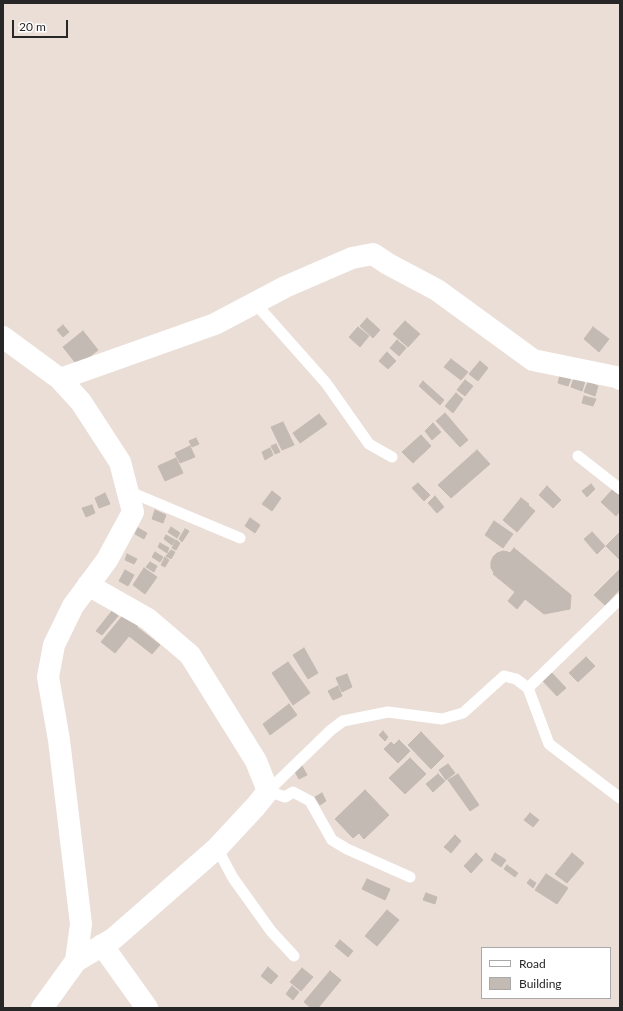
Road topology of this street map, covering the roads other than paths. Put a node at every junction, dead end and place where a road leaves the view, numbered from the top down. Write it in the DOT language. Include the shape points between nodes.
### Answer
graph roads {
  1 [pos="255,303"];
  2 [pos="3,337"];
  3 [pos="60,379"];
  4 [pos="620,379"];
  5 [pos="578,456"];
  6 [pos="392,457"];
  7 [pos="620,489"];
  8 [pos="128,491"];
  9 [pos="240,538"];
  10 [pos="88,585"];
  11 [pos="620,599"];
  12 [pos="528,688"];
  13 [pos="268,791"];
  14 [pos="620,798"];
  15 [pos="217,848"];
  16 [pos="410,877"];
  17 [pos="102,945"];
  18 [pos="294,956"];
  19 [pos="76,961"];
  20 [pos="42,1008"];
  21 [pos="147,1008"];
  1 -- 3 [label="street" via="215,324"];
  1 -- 4 [label="street" via="352,258 373,254 437,290 533,360"];
  1 -- 6 [label="lane" via="326,383 369,444"];
  2 -- 3 [label="street"];
  3 -- 8 [label="street" via="81,402 120,462"];
  5 -- 7 [label="lane"];
  8 -- 9 [label="lane"];
  8 -- 10 [label="street" via="133,512 107,560"];
  10 -- 13 [label="street" via="148,619 190,655 256,761"];
  10 -- 19 [label="street" via="73,606 54,645 48,677 59,740 81,924"];
  11 -- 12 [label="lane"];
  12 -- 13 [label="lane" via="516,679 504,676 463,713 442,719 388,712 343,721"];
  12 -- 14 [label="lane" via="549,744"];
  13 -- 15 [label="street"];
  13 -- 16 [label="lane" via="285,797 293,792 310,801 332,840"];
  15 -- 17 [label="street" via="113,939"];
  15 -- 18 [label="lane" via="233,878 271,931"];
  17 -- 19 [label="street"];
  17 -- 21 [label="street"];
  19 -- 20 [label="street"];
}
